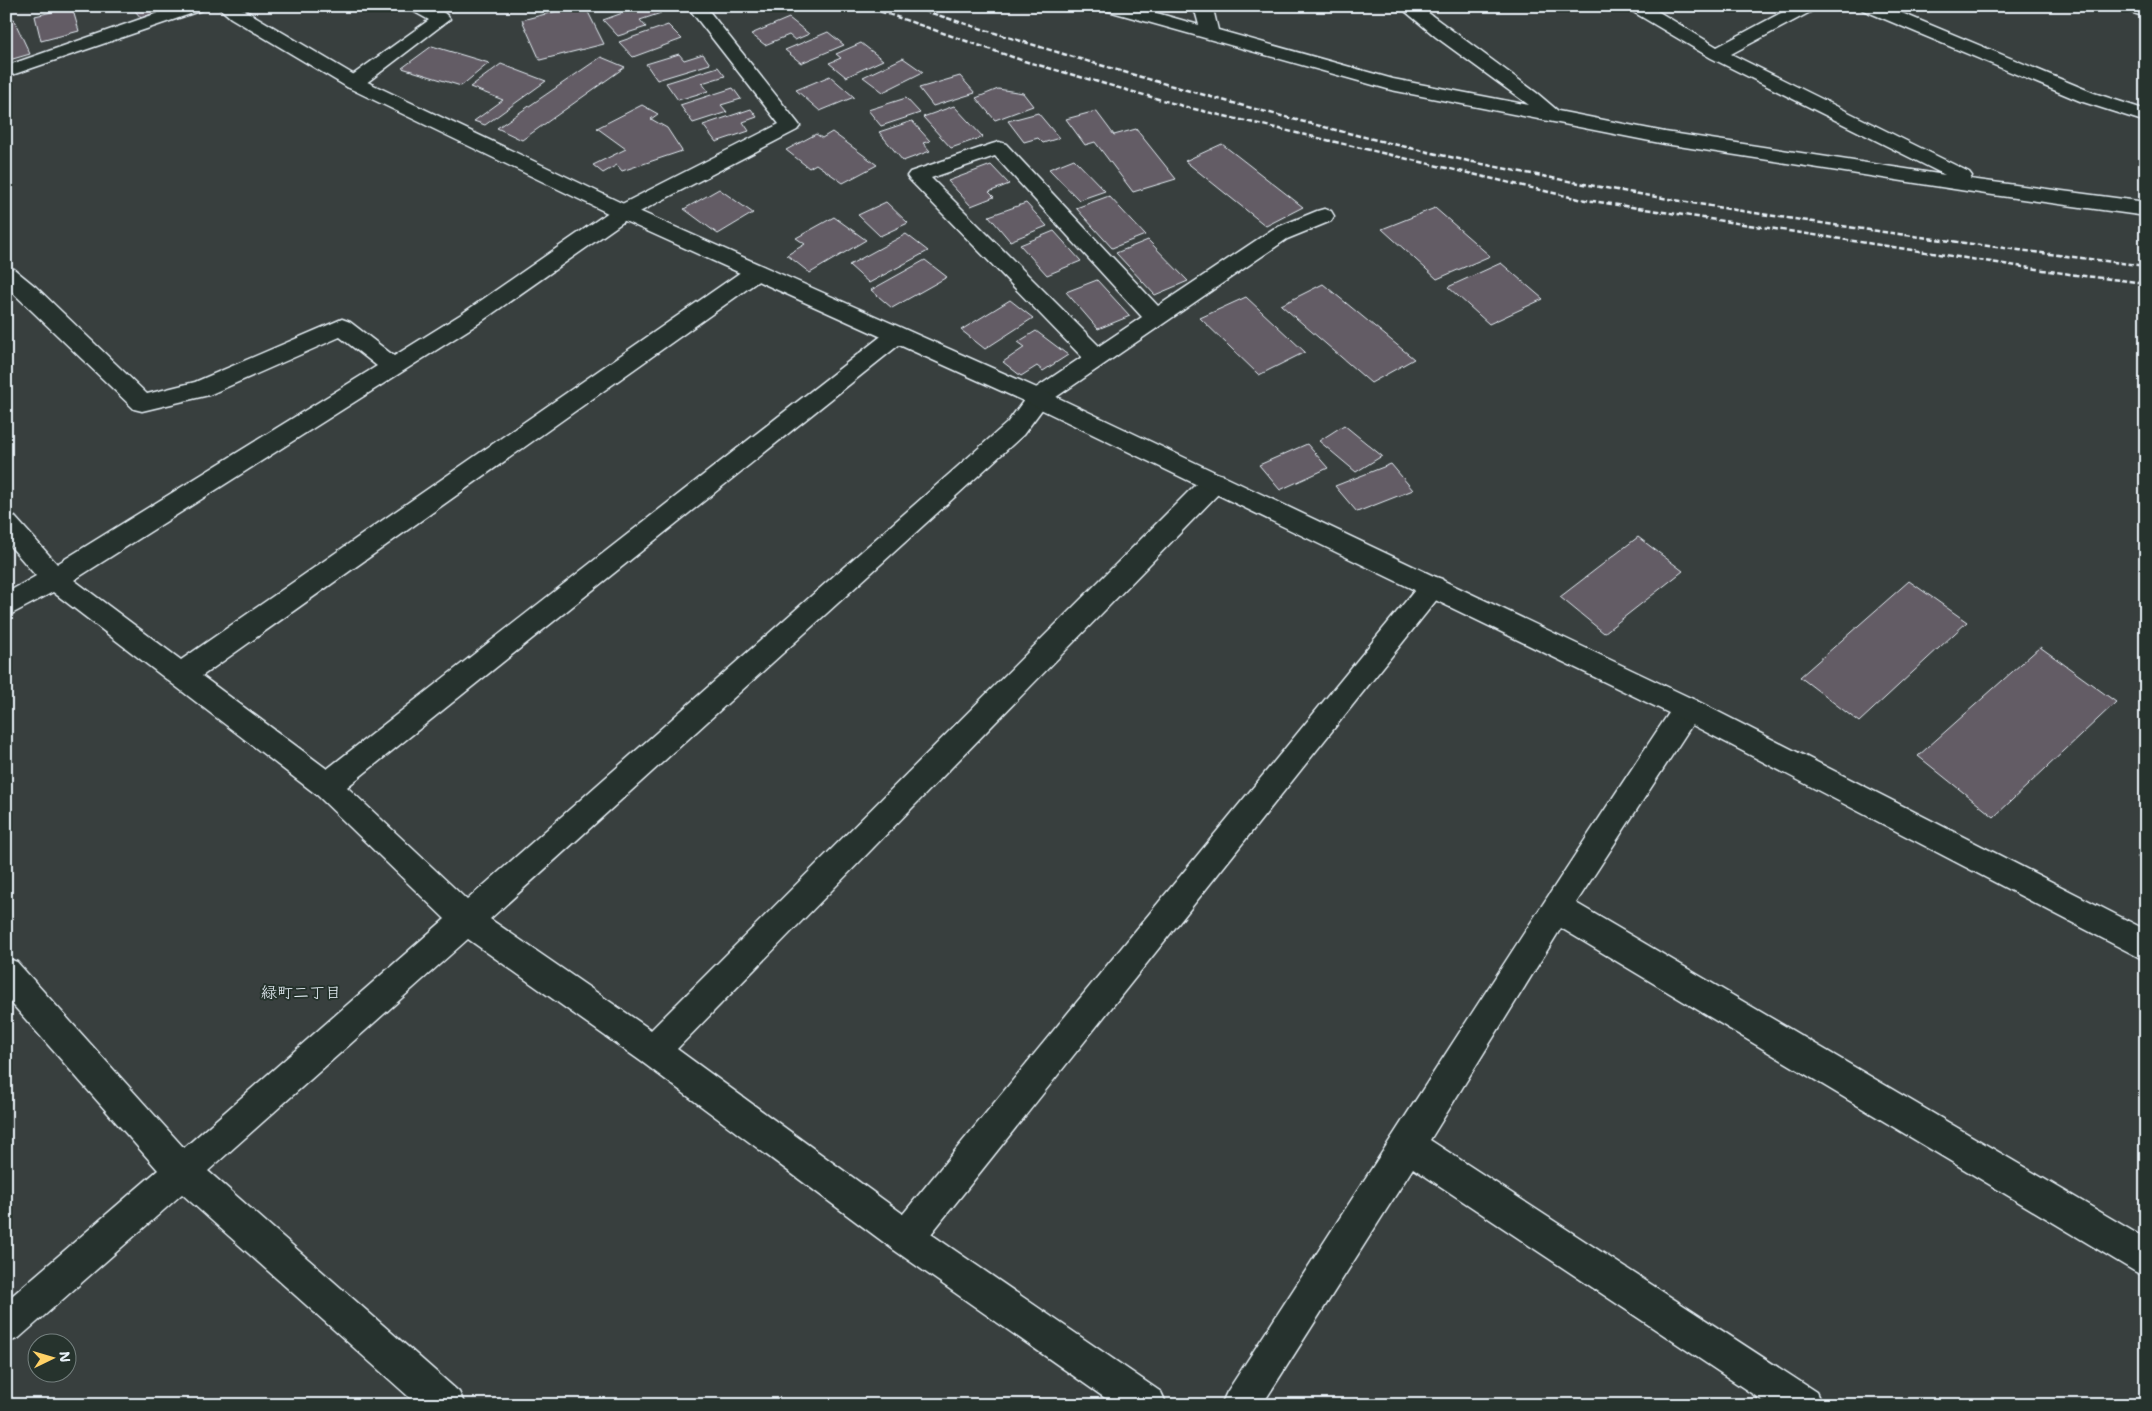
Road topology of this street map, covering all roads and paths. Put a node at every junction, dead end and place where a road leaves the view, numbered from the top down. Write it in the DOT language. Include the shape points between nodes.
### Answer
graph roads {
  1 [pos="196,6"];
  2 [pos="226,6"];
  3 [pos="417,6"];
  4 [pos="696,6"];
  5 [pos="1111,6"];
  6 [pos="1199,6"];
  7 [pos="1408,6"];
  8 [pos="1636,6"];
  9 [pos="1808,6"];
  10 [pos="1869,6"];
  11 [pos="2130,6"];
  12 [pos="2146,12"];
  13 [pos="1210,34"];
  14 [pos="1717,54"];
  15 [pos="6,72"];
  16 [pos="354,83"];
  17 [pos="1552,115"];
  18 [pos="2146,116"];
  19 [pos="1986,188"];
  20 [pos="2146,209"];
  21 [pos="623,212"];
  22 [pos="1324,216"];
  23 [pos="756,272"];
  24 [pos="6,274"];
  25 [pos="1156,318"];
  26 [pos="897,335"];
  27 [pos="1097,358"];
  28 [pos="392,367"];
  29 [pos="1038,398"];
  30 [pos="1214,482"];
  31 [pos="6,524"];
  32 [pos="54,579"];
  33 [pos="1433,586"];
  34 [pos="6,606"];
  35 [pos="180,676"];
  36 [pos="1687,709"];
  37 [pos="327,786"];
  38 [pos="1556,908"];
  39 [pos="468,921"];
  40 [pos="2146,946"];
  41 [pos="6,973"];
  42 [pos="652,1051"];
  43 [pos="1408,1145"];
  44 [pos="183,1172"];
  45 [pos="906,1238"];
  46 [pos="2146,1259"];
  47 [pos="6,1324"];
  48 [pos="446,1405"];
  49 [pos="1148,1405"];
  50 [pos="1240,1405"];
  51 [pos="1803,1405"];
  1 -- 15 [label="street"];
  2 -- 16 [label="street"];
  3 -- 16 [label="street" via="441,19"];
  4 -- 21 [label="street" via="790,126"];
  5 -- 13 [label="street"];
  6 -- 13 [label="street" via="1205,13"];
  7 -- 17 [label="street"];
  8 -- 14 [label="street"];
  9 -- 14 [label="street"];
  10 -- 18 [label="street" via="2087,97"];
  11 -- 12 [label="street"];
  13 -- 17 [label="street" via="1391,84"];
  14 -- 19 [label="street"];
  16 -- 21 [label="street"];
  17 -- 19 [label="street" via="1665,138"];
  19 -- 20 [label="street"];
  21 -- 23 [label="street"];
  21 -- 28 [label="street" via="472,318"];
  22 -- 25 [label="street" via="1280,234"];
  23 -- 26 [label="street"];
  23 -- 35 [label="street"];
  24 -- 28 [label="street" via="142,403 201,389 342,327"];
  25 -- 27 [label="street"];
  25 -- 27 [label="street" via="999,148 917,176"];
  26 -- 29 [label="street"];
  26 -- 37 [label="street"];
  27 -- 29 [label="street"];
  28 -- 32 [label="street"];
  29 -- 30 [label="street"];
  29 -- 39 [label="street" via="1015,429"];
  30 -- 33 [label="street"];
  30 -- 42 [label="street"];
  31 -- 32 [label="street"];
  32 -- 34 [label="street"];
  32 -- 35 [label="street"];
  33 -- 36 [label="street"];
  33 -- 45 [label="street"];
  35 -- 37 [label="street"];
  36 -- 38 [label="street"];
  36 -- 40 [label="street"];
  37 -- 39 [label="street"];
  38 -- 43 [label="street"];
  38 -- 46 [label="street"];
  39 -- 42 [label="street"];
  39 -- 44 [label="street"];
  41 -- 44 [label="street"];
  42 -- 45 [label="street"];
  43 -- 50 [label="street"];
  43 -- 51 [label="street"];
  44 -- 47 [label="street"];
  44 -- 48 [label="street"];
  45 -- 49 [label="street"];
}
